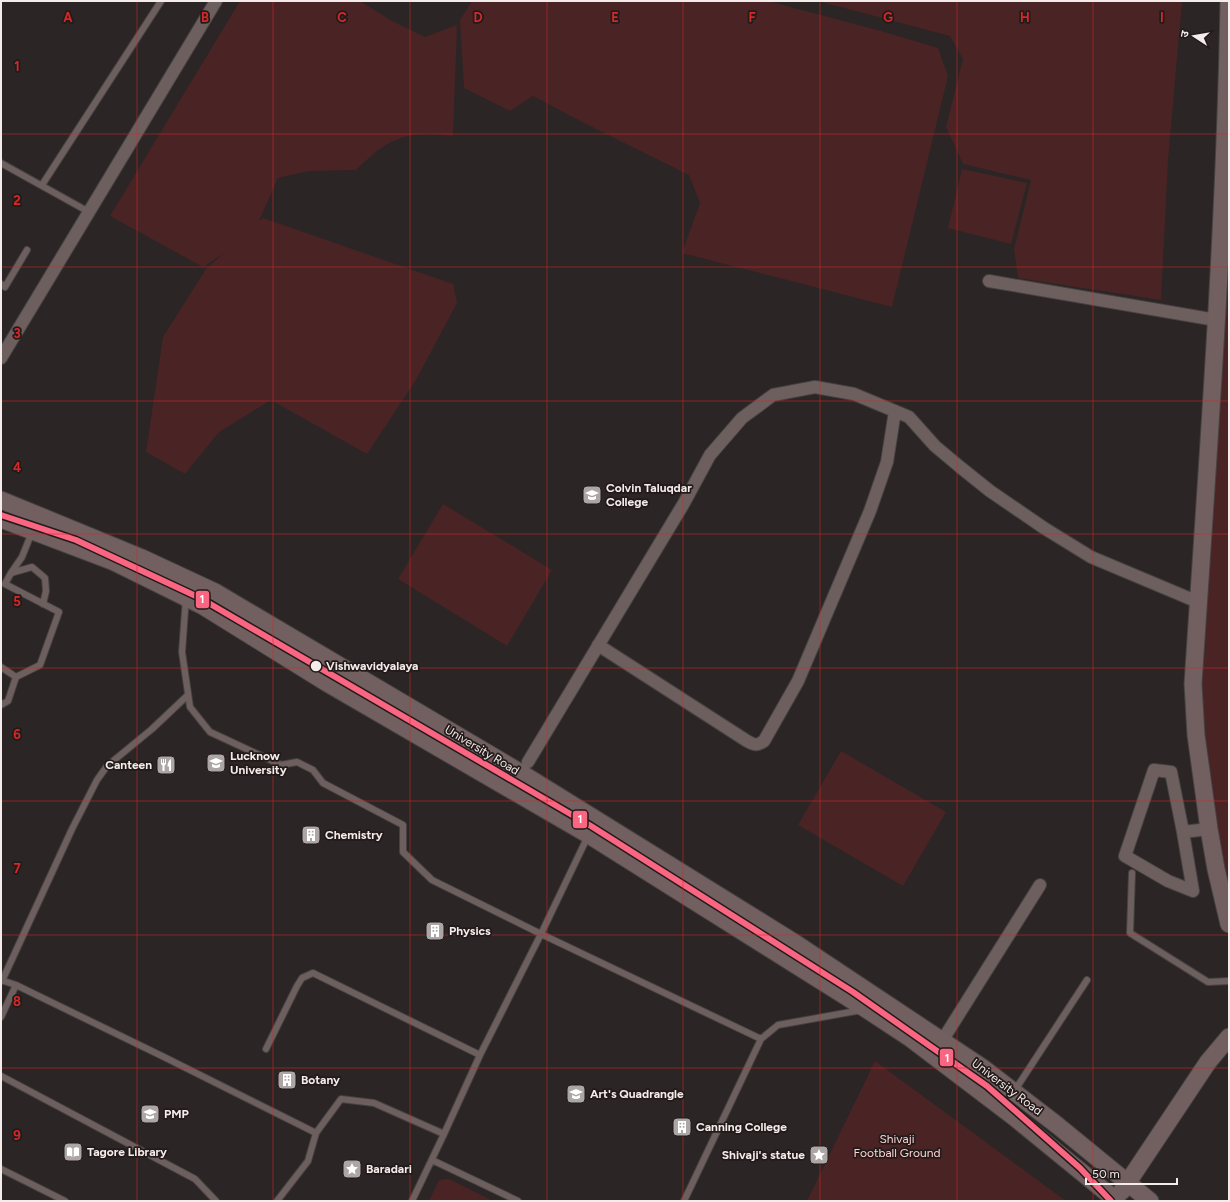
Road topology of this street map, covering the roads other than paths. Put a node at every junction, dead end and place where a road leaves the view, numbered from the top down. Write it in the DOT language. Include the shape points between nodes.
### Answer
graph roads {
  1 [pos="162,1"];
  2 [pos="216,1"];
  3 [pos="1229,1"];
  4 [pos="1,163"];
  5 [pos="42,185"];
  6 [pos="89,212"];
  7 [pos="27,250"];
  8 [pos="988,281"];
  9 [pos="1,284"];
  10 [pos="1216,320"];
  11 [pos="1,358"];
  12 [pos="895,411"];
  13 [pos="1,500"];
  14 [pos="1,518"];
  15 [pos="32,531"];
  16 [pos="11,573"];
  17 [pos="193,582"];
  18 [pos="186,597"];
  19 [pos="1198,602"];
  20 [pos="43,604"];
  21 [pos="598,645"];
  22 [pos="1,667"];
  23 [pos="16,677"];
  24 [pos="188,695"];
  25 [pos="1,705"];
  26 [pos="525,767"];
  27 [pos="1209,828"];
  28 [pos="1183,832"];
  29 [pos="589,835"];
  30 [pos="1132,873"];
  31 [pos="1040,885"];
  32 [pos="1229,924"];
  33 [pos="541,934"];
  34 [pos="1087,980"];
  35 [pos="2,981"];
  36 [pos="1229,981"];
  37 [pos="16,985"];
  38 [pos="876,1009"];
  39 [pos="1,1017"];
  40 [pos="1229,1037"];
  41 [pos="761,1039"];
  42 [pos="942,1041"];
  43 [pos="266,1049"];
  44 [pos="480,1055"];
  45 [pos="1,1076"];
  46 [pos="1014,1092"];
  47 [pos="316,1133"];
  48 [pos="444,1134"];
  49 [pos="432,1160"];
  50 [pos="1,1169"];
  51 [pos="1128,1182"];
  52 [pos="1117,1200"];
  53 [pos="65,1201"];
  54 [pos="216,1201"];
  55 [pos="277,1201"];
  56 [pos="412,1201"];
  57 [pos="518,1201"];
  58 [pos="684,1201"];
  59 [pos="1150,1201"];
  1 -- 5 [label="lane"];
  2 -- 6 [label="street"];
  3 -- 10 [label="main road" via="1227,107"];
  4 -- 5 [label="lane"];
  5 -- 6 [label="lane"];
  6 -- 11 [label="street"];
  7 -- 9 [label="lane" via="5,286"];
  8 -- 10 [label="street"];
  10 -- 19 [label="main road"];
  12 -- 19 [label="street" via="909,417 935,446 990,491 1044,528 1091,557"];
  12 -- 21 [label="street" via="854,394 815,387 773,395 742,418 710,455"];
  12 -- 21 [label="street" via="886,462 870,511 798,681 759,745 746,741"];
  13 -- 17 [label="main road, University Road" via="142,558"];
  14 -- 15 [label="main road, University Road"];
  15 -- 16 [label="lane" via="22,556"];
  15 -- 18 [label="main road, University Road" via="112,561"];
  16 -- 20 [label="lane" via="5,584"];
  16 -- 20 [label="lane" via="32,568 45,578"];
  17 -- 18 [label="lane"];
  17 -- 26 [label="main road, University Road"];
  18 -- 24 [label="lane" via="182,652"];
  18 -- 29 [label="main road, University Road" via="327,683"];
  19 -- 27 [label="main road" via="1193,684 1196,735"];
  20 -- 23 [label="lane" via="60,612 40,665"];
  21 -- 26 [label="street"];
  22 -- 23 [label="lane"];
  23 -- 25 [label="lane" via="8,701"];
  24 -- 33 [label="lane" via="190,707 210,732 281,765 297,762 313,770 323,783 403,825 403,852 432,880"];
  24 -- 35 [label="lane" via="107,766 97,780"];
  26 -- 38 [label="main road, University Road" via="795,943"];
  27 -- 28 [label="street"];
  27 -- 32 [label="main road"];
  28 -- 28 [label="street" via="1171,772 1154,770 1125,856 1168,881 1193,891"];
  29 -- 33 [label="lane"];
  29 -- 38 [label="main road, University Road"];
  30 -- 36 [label="lane" via="1130,933 1208,982"];
  31 -- 42 [label="street"];
  33 -- 41 [label="lane"];
  33 -- 44 [label="lane"];
  34 -- 46 [label="lane"];
  35 -- 37 [label="lane"];
  37 -- 39 [label="lane"];
  37 -- 47 [label="lane"];
  38 -- 41 [label="lane" via="778,1024"];
  38 -- 42 [label="main road, University Road"];
  38 -- 52 [label="main road, University Road"];
  40 -- 51 [label="main road" via="1208,1062"];
  41 -- 58 [label="lane"];
  42 -- 46 [label="main road, University Road"];
  43 -- 44 [label="lane" via="297,986 302,978 313,973"];
  44 -- 48 [label="lane"];
  45 -- 54 [label="lane" via="195,1179"];
  46 -- 51 [label="main road, University Road"];
  47 -- 48 [label="lane" via="341,1099 374,1103"];
  47 -- 55 [label="lane" via="308,1161"];
  48 -- 49 [label="lane"];
  49 -- 56 [label="lane"];
  49 -- 57 [label="lane"];
  50 -- 53 [label="lane"];
  51 -- 52 [label="main road"];
  51 -- 59 [label="main road, University Road"];
}
